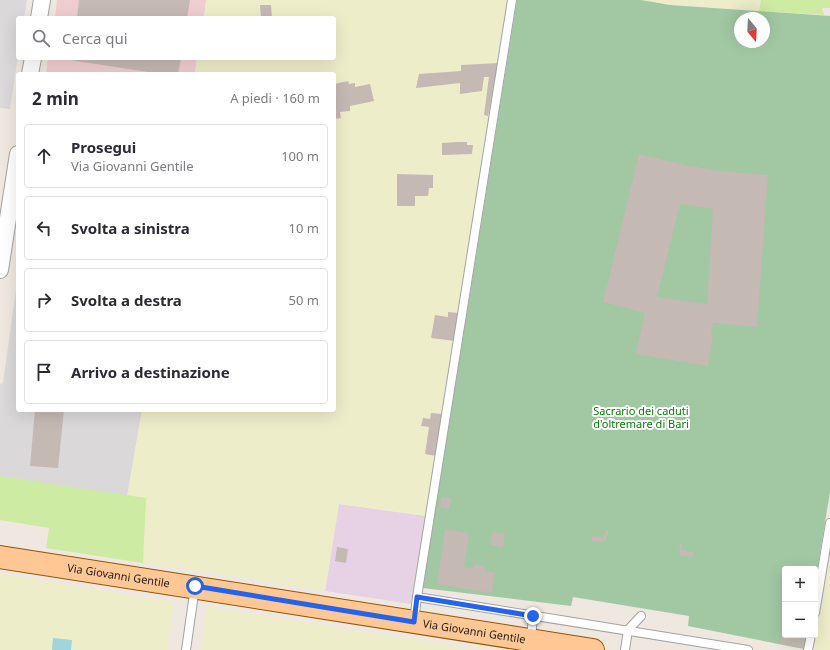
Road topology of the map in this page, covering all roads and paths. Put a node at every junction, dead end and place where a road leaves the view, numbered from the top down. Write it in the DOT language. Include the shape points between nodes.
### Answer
graph roads {
  1 [pos="42,0"];
  2 [pos="512,0"];
  3 [pos="39,16"];
  4 [pos="33,60"];
  5 [pos="30,72"];
  6 [pos="16,167"];
  7 [pos="0,270"];
  8 [pos="830,523"];
  9 [pos="0,557"];
  10 [pos="195,586"];
  11 [pos="417,597"];
  12 [pos="817,602"];
  13 [pos="533,616"];
  14 [pos="641,616"];
  15 [pos="414,622"];
  16 [pos="628,630"];
  17 [pos="810,638"];
  18 [pos="531,640"];
  19 [pos="724,648"];
  20 [pos="186,650"];
  21 [pos="593,650"];
  22 [pos="624,650"];
  23 [pos="748,650"];
  24 [pos="808,650"];
  1 -- 3 [label="street"];
  2 -- 11 [label="lane"];
  4 -- 5 [label="street"];
  6 -- 7 [label="street"];
  8 -- 12 [label="lane"];
  9 -- 10 [label="main road, Via Giovanni Gentile"];
  10 -- 15 [label="main road, Via Giovanni Gentile"];
  10 -- 20 [label="lane"];
  11 -- 13 [label="lane"];
  11 -- 15 [label="lane"];
  13 -- 16 [label="lane"];
  13 -- 18 [label="lane"];
  14 -- 16 [label="lane"];
  15 -- 18 [label="main road, Via Giovanni Gentile"];
  16 -- 19 [label="lane"];
  16 -- 22 [label="lane"];
  17 -- 24 [label="lane"];
  18 -- 21 [label="main road, Via Giovanni Gentile"];
  19 -- 23 [label="lane"];
}
